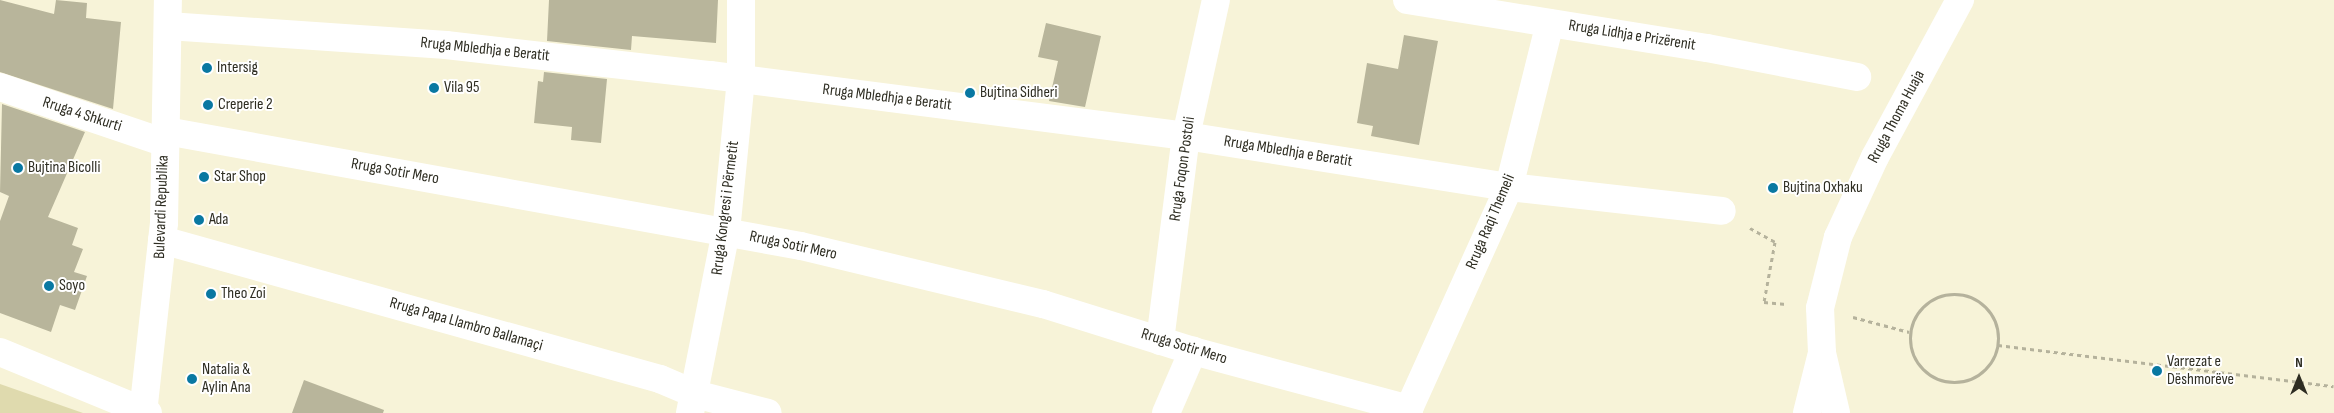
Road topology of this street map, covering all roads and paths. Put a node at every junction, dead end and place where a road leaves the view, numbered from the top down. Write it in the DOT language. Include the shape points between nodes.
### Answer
graph roads {
  1 [pos="741,0"];
  2 [pos="1216,0"];
  3 [pos="1407,0"];
  4 [pos="1960,0"];
  5 [pos="168,13"];
  6 [pos="1550,23"];
  7 [pos="1857,77"];
  8 [pos="741,80"];
  9 [pos="0,87"];
  10 [pos="1186,136"];
  11 [pos="165,137"];
  12 [pos="1509,187"];
  13 [pos="1722,211"];
  14 [pos="726,232"];
  15 [pos="162,240"];
  16 [pos="1764,302"];
  17 [pos="1820,308"];
  18 [pos="1909,332"];
  19 [pos="1160,340"];
  20 [pos="1998,345"];
  21 [pos="1192,351"];
  22 [pos="0,352"];
  23 [pos="1822,353"];
  24 [pos="2334,386"];
  25 [pos="692,403"];
  26 [pos="1408,411"];
  27 [pos="145,412"];
  28 [pos="768,413"];
  29 [pos="1166,413"];
  30 [pos="1807,413"];
  31 [pos="1836,413"];
  1 -- 8 [label="street, Rruga Kongresi i Përmetit"];
  2 -- 10 [label="street, Rruga Foqon Postoli"];
  3 -- 6 [label="street, Rruga Lidhja e Prizërenit"];
  4 -- 17 [label="street, Rruga Thoma Huaja" via="1875,157 1838,237"];
  5 -- 8 [label="street, Rruga Mbledhja e Beratit"];
  5 -- 11 [label="street, Bulevardi Republika"];
  6 -- 7 [label="street, Rruga Lidhja e Prizërenit"];
  6 -- 12 [label="street, Rruga Raqi Themeli"];
  8 -- 10 [label="street, Rruga Mbledhja e Beratit"];
  8 -- 14 [label="street, Rruga Kongresi i Përmetit"];
  9 -- 11 [label="street, Rruga 4 Shkurti"];
  10 -- 12 [label="street, Rruga Mbledhja e Beratit"];
  10 -- 19 [label="street, Rruga Foqon Postoli"];
  11 -- 14 [label="street, Rruga Sotir Mero"];
  11 -- 15 [label="street, Bulevardi Republika"];
  12 -- 13 [label="street, Rruga Mbledhja e Beratit"];
  12 -- 26 [label="street, Rruga Raqi Themeli"];
  13 -- 16 [label="path" via="1775,242"];
  14 -- 19 [label="street, Rruga Sotir Mero" via="1043,304"];
  14 -- 25 [label="street, Rruga Kongresi i Përmetit"];
  15 -- 25 [label="street, Rruga Papa Llambro Ballamaçi" via="651,376"];
  15 -- 27 [label="street, Bulevardi Republika"];
  17 -- 18 [label="path"];
  17 -- 23 [label="street, Rruga Thoma Huaja"];
  18 -- 20 [label="path" via="1911,352 1922,369 1938,379 1957,382 1976,376 1990,363"];
  18 -- 20 [label="path" via="1916,313 1930,299 1950,293 1970,296 1987,307 1996,325"];
  19 -- 21 [label="street, Rruga Sotir Mero"];
  20 -- 24 [label="path"];
  21 -- 26 [label="street, Rruga Sotir Mero"];
  21 -- 29 [label="street"];
  22 -- 27 [label="street"];
  23 -- 30 [label="street"];
  23 -- 31 [label="street, Rruga Thoma Huaja"];
  25 -- 28 [label="street, Rruga Papa Llambro Ballamaçi"];
}
